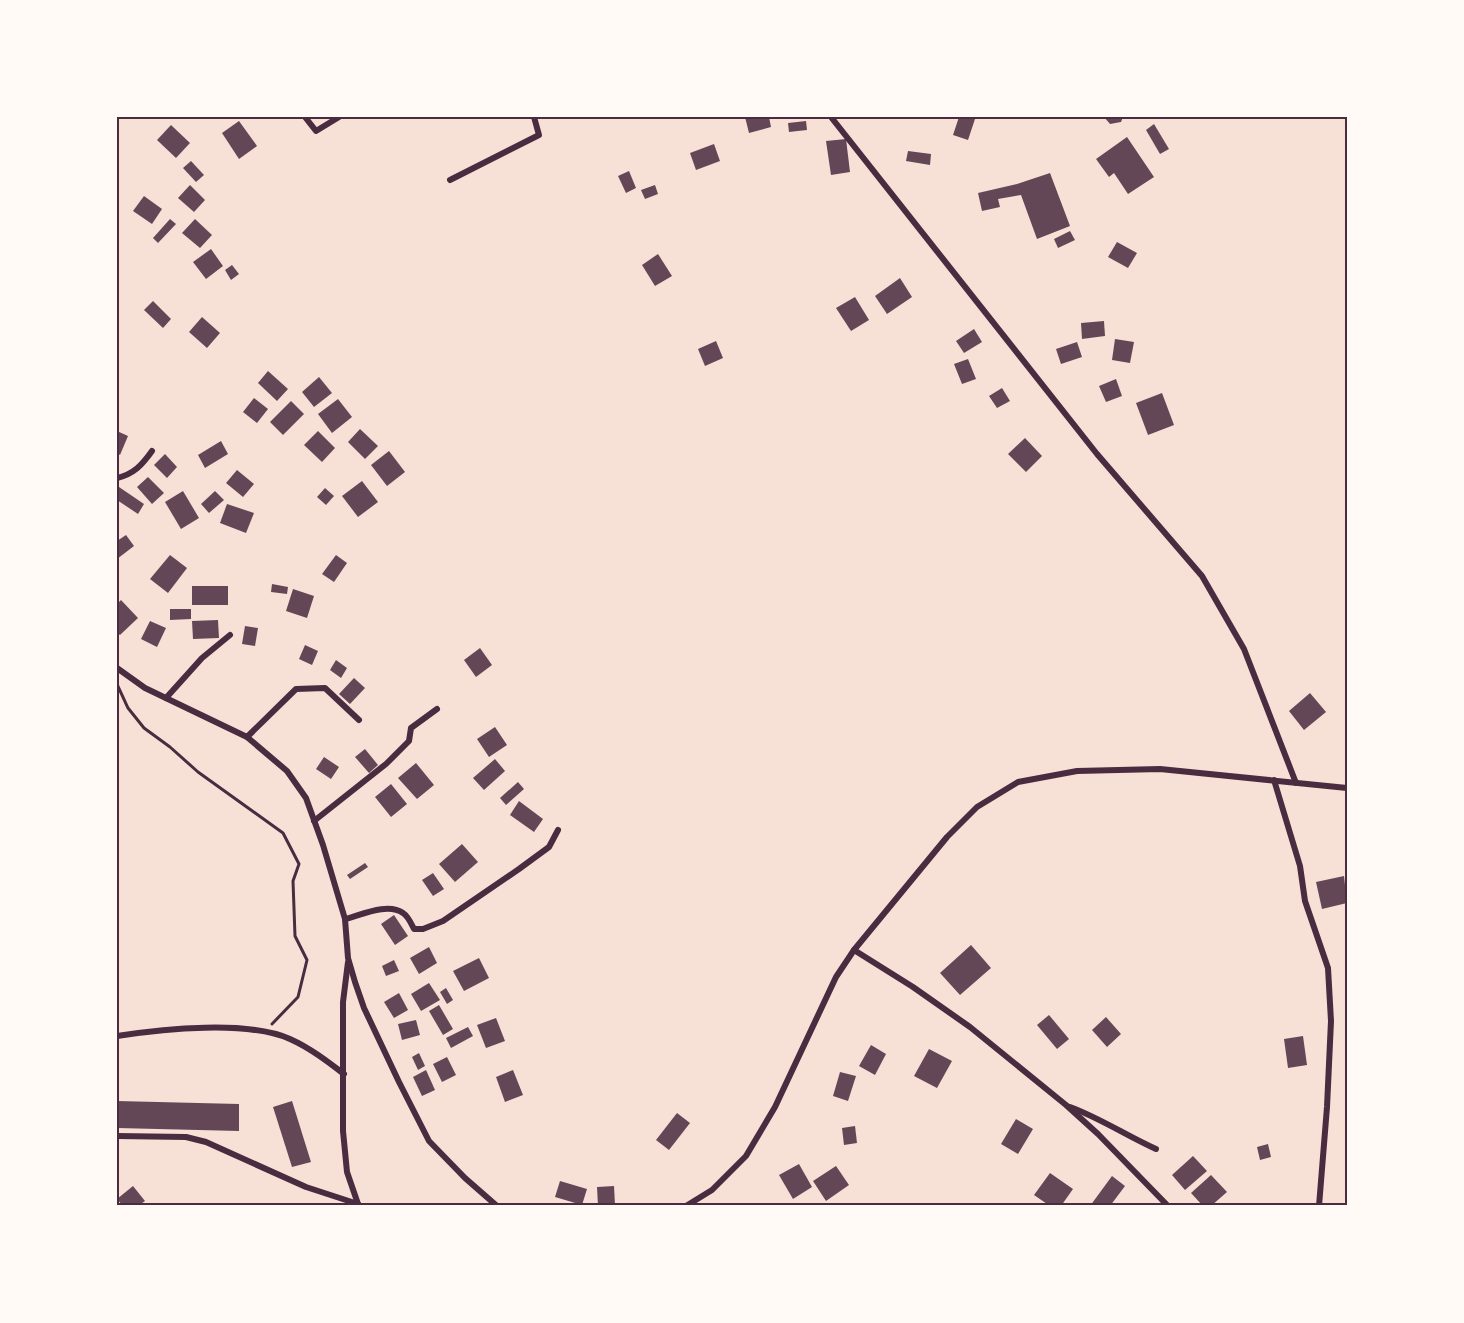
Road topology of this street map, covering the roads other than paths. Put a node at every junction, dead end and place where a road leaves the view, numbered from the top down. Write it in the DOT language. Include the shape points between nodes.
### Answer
graph roads {
  1 [pos="305,117"];
  2 [pos="339,117"];
  3 [pos="534,117"];
  4 [pos="831,117"];
  5 [pos="450,180"];
  6 [pos="152,451"];
  7 [pos="117,477"];
  8 [pos="230,635"];
  9 [pos="117,668"];
  10 [pos="166,698"];
  11 [pos="437,709"];
  12 [pos="359,720"];
  13 [pos="247,737"];
  14 [pos="1274,780"];
  15 [pos="1296,783"];
  16 [pos="1347,788"];
  17 [pos="314,821"];
  18 [pos="558,830"];
  19 [pos="345,919"];
  20 [pos="855,950"];
  21 [pos="348,958"];
  22 [pos="117,1036"];
  23 [pos="344,1074"];
  24 [pos="1066,1105"];
  25 [pos="117,1136"];
  26 [pos="1156,1149"];
  27 [pos="359,1205"];
  28 [pos="497,1206"];
  29 [pos="686,1206"];
  30 [pos="1168,1206"];
  31 [pos="1318,1206"];
  1 -- 2 [label="street" via="316,131"];
  3 -- 5 [label="street" via="539,135"];
  4 -- 15 [label="street" via="1097,454 1202,576 1244,650"];
  6 -- 7 [label="street" via="142,466"];
  8 -- 10 [label="street" via="202,658"];
  9 -- 10 [label="street"];
  10 -- 13 [label="street"];
  11 -- 17 [label="street" via="411,728 409,741 386,764"];
  12 -- 13 [label="street" via="325,688 296,689"];
  13 -- 17 [label="street" via="287,771 306,798"];
  14 -- 15 [label="street"];
  14 -- 20 [label="street" via="1160,769 1077,771 1018,782 977,807 947,837"];
  14 -- 31 [label="street" via="1300,866 1305,901 1328,968 1327,1107"];
  15 -- 16 [label="street"];
  17 -- 19 [label="street"];
  18 -- 19 [label="street" via="549,847 443,921 414,929 405,914 394,909"];
  19 -- 21 [label="street"];
  20 -- 24 [label="street" via="970,1027"];
  20 -- 29 [label="street" via="836,977 775,1107 746,1156 712,1190"];
  21 -- 23 [label="street" via="343,1002"];
  21 -- 28 [label="street" via="364,1008 429,1141"];
  22 -- 23 [label="street" via="219,1028 265,1032 297,1042"];
  23 -- 27 [label="street" via="346,1172"];
  24 -- 26 [label="street"];
  24 -- 30 [label="street"];
  25 -- 27 [label="street" via="186,1137 206,1142 306,1187"];
}
